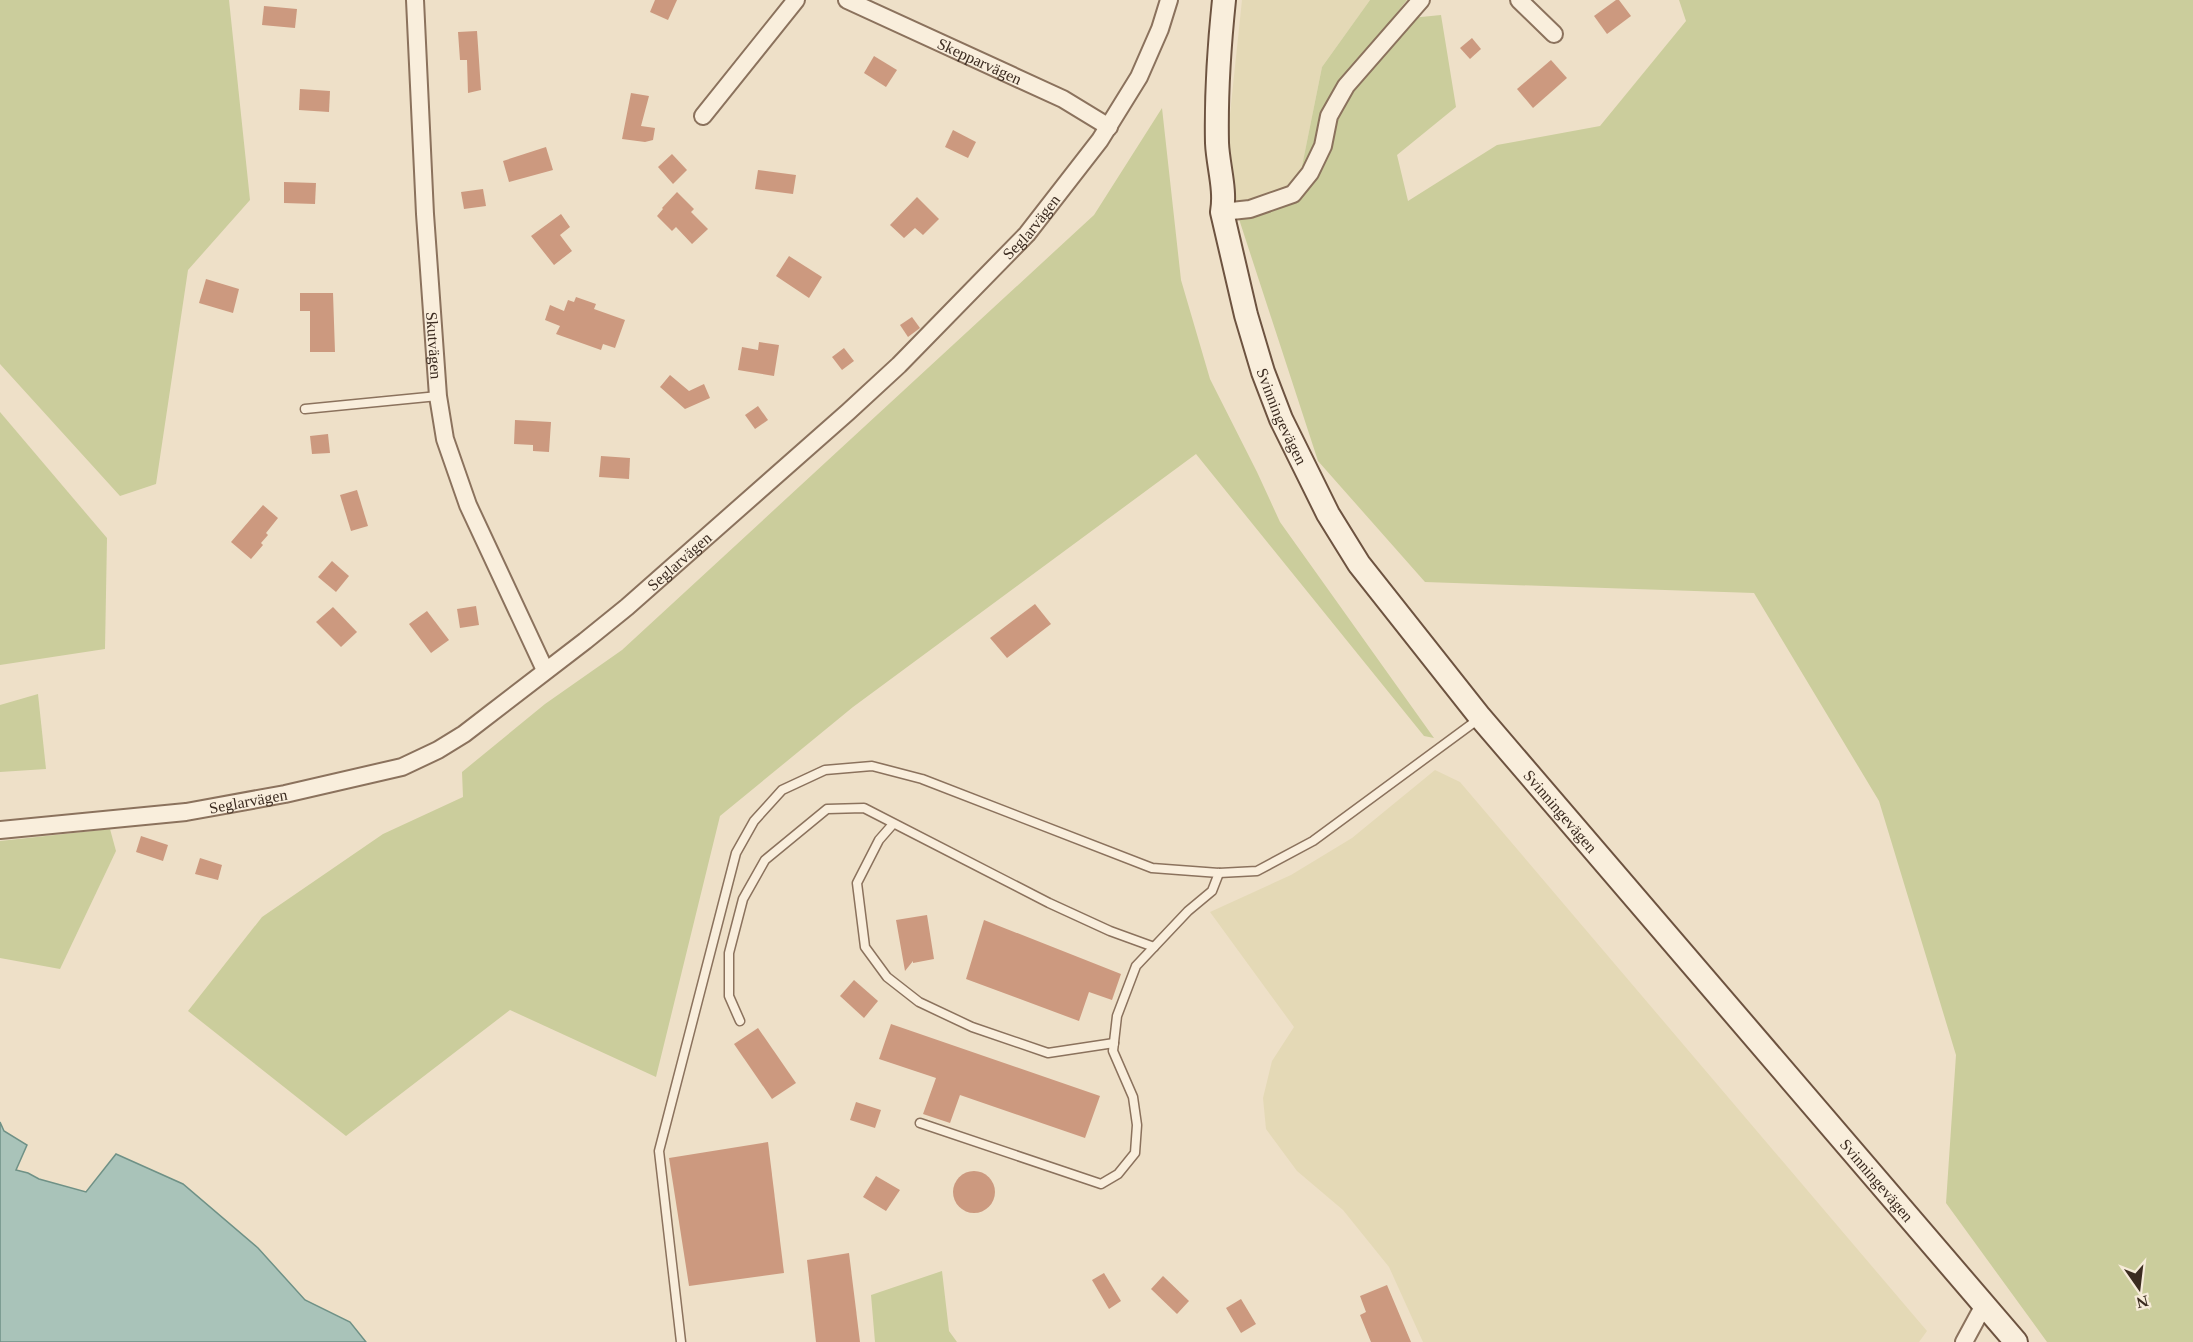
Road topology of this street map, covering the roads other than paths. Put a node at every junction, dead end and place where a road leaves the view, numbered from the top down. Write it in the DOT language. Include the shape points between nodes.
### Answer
graph roads {
  1 [pos="415,0"];
  2 [pos="796,0"];
  3 [pos="848,0"];
  4 [pos="1169,0"];
  5 [pos="1224,0"];
  6 [pos="1421,0"];
  7 [pos="1519,0"];
  8 [pos="1554,34"];
  9 [pos="703,116"];
  10 [pos="1108,127"];
  11 [pos="1222,212"];
  12 [pos="438,396"];
  13 [pos="305,410"];
  14 [pos="545,670"];
  15 [pos="1480,717"];
  16 [pos="893,824"];
  17 [pos="0,830"];
  18 [pos="1219,873"];
  19 [pos="1154,947"];
  20 [pos="740,1021"];
  21 [pos="1114,1043"];
  22 [pos="920,1123"];
  23 [pos="1984,1305"];
  24 [pos="681,1342"];
  25 [pos="1964,1342"];
  26 [pos="2016,1342"];
  1 -- 12 [label="street, Skutvägen"];
  2 -- 9 [label="street"];
  3 -- 10 [label="street, Skepparvägen" via="1063,99"];
  4 -- 10 [label="street, Seglarvägen" via="1147,61"];
  5 -- 11 [label="main road, Svinningevägen" via="1217,86"];
  6 -- 11 [label="street" via="1346,86 1329,116 1323,146 1293,194 1250,209"];
  7 -- 8 [label="street"];
  10 -- 14 [label="street, Seglarvägen" via="1027,234 899,365 627,607"];
  11 -- 15 [label="main road, Svinningevägen" via="1263,372 1302,464 1359,564"];
  12 -- 13 [label="lane"];
  12 -- 14 [label="street, Skutvägen" via="445,440 468,505"];
  14 -- 17 [label="street, Seglarvägen" via="464,734 402,767 186,812"];
  15 -- 18 [label="lane" via="1312,842 1257,871"];
  15 -- 23 [label="main road, Svinningevägen"];
  16 -- 19 [label="lane" via="1049,903"];
  16 -- 20 [label="lane" via="864,808 827,809 765,860 743,899 729,953 729,996"];
  16 -- 21 [label="lane" via="879,840 857,883 865,947 887,976 919,1002 972,1027 1048,1053"];
  18 -- 19 [label="lane" via="1212,891"];
  18 -- 24 [label="lane" via="1152,868 922,779 872,766 825,770 782,790 754,821 736,853 659,1151"];
  19 -- 21 [label="lane" via="1136,966 1118,1016"];
  21 -- 22 [label="lane" via="1113,1051 1133,1097 1137,1125 1135,1154 1101,1184"];
  23 -- 25 [label="street"];
  23 -- 26 [label="main road, Svinningevägen"];
}
